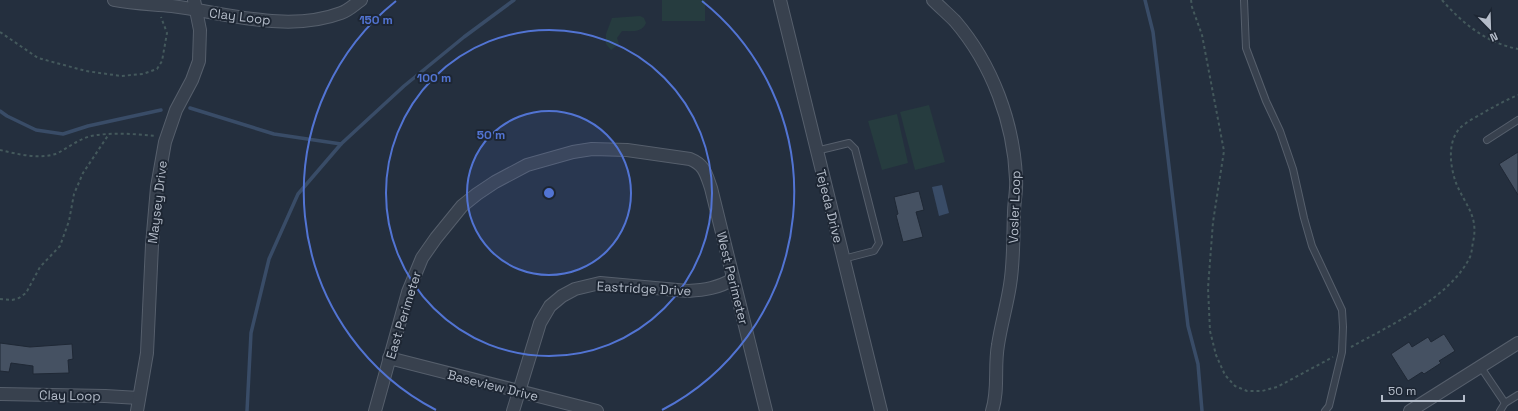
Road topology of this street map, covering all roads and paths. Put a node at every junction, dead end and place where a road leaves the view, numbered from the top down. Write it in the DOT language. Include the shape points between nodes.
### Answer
graph roads {
  1 [pos="114,0"];
  2 [pos="362,0"];
  3 [pos="780,0"];
  4 [pos="933,0"];
  5 [pos="1191,0"];
  6 [pos="1244,0"];
  7 [pos="1442,0"];
  8 [pos="160,6"];
  9 [pos="195,6"];
  10 [pos="0,32"];
  11 [pos="1518,49"];
  12 [pos="1518,95"];
  13 [pos="1518,120"];
  14 [pos="109,134"];
  15 [pos="167,137"];
  16 [pos="1487,140"];
  17 [pos="0,150"];
  18 [pos="816,151"];
  19 [pos="685,158"];
  20 [pos="843,260"];
  21 [pos="733,279"];
  22 [pos="0,299"];
  23 [pos="1518,343"];
  24 [pos="1342,352"];
  25 [pos="389,358"];
  26 [pos="1480,366"];
  27 [pos="519,391"];
  28 [pos="0,394"];
  29 [pos="1518,395"];
  30 [pos="139,398"];
  31 [pos="1505,403"];
  32 [pos="138,411"];
  33 [pos="375,411"];
  34 [pos="512,411"];
  35 [pos="597,411"];
  36 [pos="766,411"];
  37 [pos="881,411"];
  38 [pos="992,411"];
  39 [pos="1325,411"];
  40 [pos="1410,411"];
  41 [pos="1500,411"];
  1 -- 8 [label="street, Clay Loop"];
  2 -- 9 [label="street, Clay Loop" via="343,13 302,22 272,21"];
  3 -- 18 [label="street, Tejeda Drive"];
  4 -- 38 [label="street, Vosler Loop" via="954,20 980,56 999,96 1015,156 1017,181 1013,264 997,346 995,403"];
  5 -- 24 [label="path" via="1202,35 1224,151 1213,222 1208,288 1210,331 1216,355 1225,375 1235,386 1247,391 1262,391 1277,387"];
  6 -- 24 [label="lane" via="1246,48 1293,169 1312,246 1342,310"];
  7 -- 11 [label="path" via="1455,15 1481,36"];
  8 -- 9 [label="street, Clay Loop"];
  8 -- 10 [label="path" via="167,33 162,61 157,68 143,74 121,76 86,71 38,58"];
  9 -- 15 [label="street, Maysey Drive" via="200,30 199,61 176,110"];
  12 -- 24 [label="path" via="1460,128 1454,138 1451,166 1475,224 1470,256 1460,274 1447,287 1394,324"];
  13 -- 16 [label="lane"];
  14 -- 15 [label="path"];
  14 -- 17 [label="path" via="90,136 57,153 43,156"];
  14 -- 22 [label="path" via="83,173 74,194 69,221 60,246 40,267 26,293 12,300"];
  15 -- 30 [label="street, Maysey Drive" via="157,186 146,353"];
  18 -- 20 [label="street, Tejeda Drive"];
  18 -- 20 [label="lane" via="849,143 855,148 879,243 874,250"];
  19 -- 21 [label="street, West Perimeter" via="703,167 711,188"];
  19 -- 25 [label="street, East Perimeter" via="627,150 592,149 527,165 495,182 462,206 422,258 408,292"];
  20 -- 37 [label="street, Tejeda Drive"];
  21 -- 27 [label="street, Eastridge Drive" via="724,284 688,292 600,283 582,287 562,296 550,306 540,323"];
  21 -- 36 [label="street, West Perimeter"];
  23 -- 26 [label="street"];
  24 -- 39 [label="lane" via="1329,406"];
  25 -- 27 [label="street, Baseview Drive"];
  25 -- 33 [label="street, East Perimeter"];
  26 -- 31 [label="lane"];
  26 -- 40 [label="street"];
  27 -- 34 [label="street, Eastridge Drive"];
  27 -- 35 [label="street, Baseview Drive"];
  28 -- 30 [label="street, Clay Loop"];
  29 -- 31 [label="lane"];
  30 -- 32 [label="street, Maysey Drive"];
  31 -- 41 [label="lane"];
}
